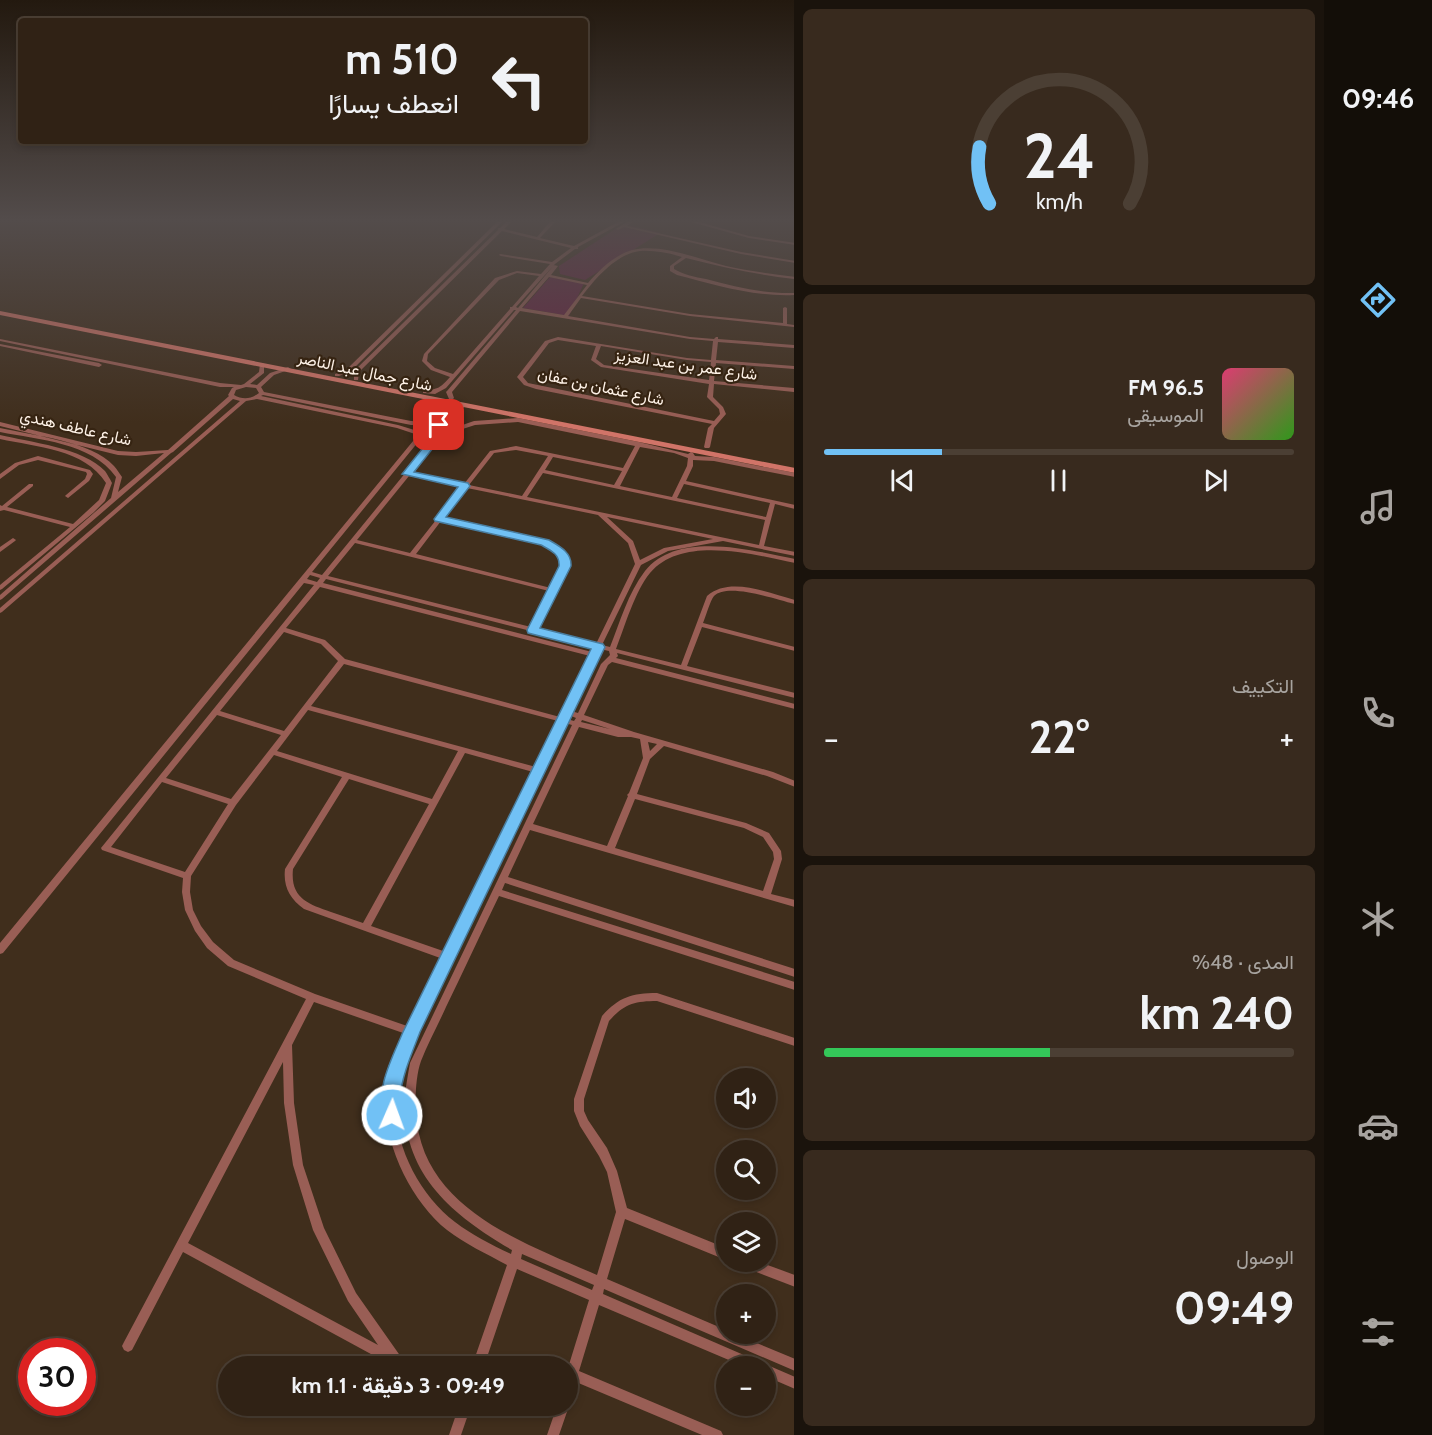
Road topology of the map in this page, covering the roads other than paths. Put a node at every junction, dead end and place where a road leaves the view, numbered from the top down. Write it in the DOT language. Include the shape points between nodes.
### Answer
graph roads {
  1 [pos="432,289"];
  2 [pos="441,289"];
  3 [pos="488,289"];
  4 [pos="531,289"];
  5 [pos="534,289"];
  6 [pos="586,289"];
  7 [pos="742,289"];
  8 [pos="428,293"];
  9 [pos="794,294"];
  10 [pos="435,295"];
  11 [pos="580,297"];
  12 [pos="517,307"];
  13 [pos="785,308"];
  14 [pos="0,311"];
  15 [pos="566,316"];
  16 [pos="785,323"];
  17 [pos="794,326"];
  18 [pos="122,335"];
  19 [pos="716,339"];
  20 [pos="0,340"];
  21 [pos="599,344"];
  22 [pos="0,345"];
  23 [pos="794,345"];
  24 [pos="715,361"];
  25 [pos="262,364"];
  26 [pos="794,368"];
  27 [pos="288,369"];
  28 [pos="349,370"];
  29 [pos="337,375"];
  30 [pos="356,376"];
  31 [pos="454,376"];
  32 [pos="712,382"];
  33 [pos="243,386"];
  34 [pos="444,387"];
  35 [pos="452,388"];
  36 [pos="794,390"];
  37 [pos="259,392"];
  38 [pos="425,392"];
  39 [pos="232,395"];
  40 [pos="244,400"];
  41 [pos="450,400"];
  42 [pos="463,405"];
  43 [pos="715,423"];
  44 [pos="3,424"];
  45 [pos="415,424"];
  46 [pos="447,424"];
  47 [pos="575,424"];
  48 [pos="430,425"];
  49 [pos="591,428"];
  50 [pos="0,430"];
  51 [pos="411,430"];
  52 [pos="422,434"];
  53 [pos="0,437"];
  54 [pos="437,437"];
  55 [pos="639,444"];
  56 [pos="707,450"];
  57 [pos="171,451"];
  58 [pos="181,454"];
  59 [pos="552,455"];
  60 [pos="692,455"];
  61 [pos="78,456"];
  62 [pos="63,464"];
  63 [pos="794,464"];
  64 [pos="625,470"];
  65 [pos="541,471"];
  66 [pos="794,471"];
  67 [pos="408,474"];
  68 [pos="794,475"];
  69 [pos="0,477"];
  70 [pos="682,482"];
  71 [pos="31,485"];
  72 [pos="465,486"];
  73 [pos="616,487"];
  74 [pos="68,496"];
  75 [pos="523,498"];
  76 [pos="674,500"];
  77 [pos="112,502"];
  78 [pos="773,502"];
  79 [pos="121,505"];
  80 [pos="794,507"];
  81 [pos="1,508"];
  82 [pos="598,513"];
  83 [pos="439,519"];
  84 [pos="768,519"];
  85 [pos="74,526"];
  86 [pos="723,539"];
  87 [pos="13,540"];
  88 [pos="353,541"];
  89 [pos="761,547"];
  90 [pos="0,550"];
  91 [pos="794,554"];
  92 [pos="411,556"];
  93 [pos="794,561"];
  94 [pos="638,564"];
  95 [pos="305,576"];
  96 [pos="321,580"];
  97 [pos="0,588"];
  98 [pos="553,590"];
  99 [pos="0,598"];
  100 [pos="794,602"];
  101 [pos="0,611"];
  102 [pos="699,624"];
  103 [pos="282,629"];
  104 [pos="533,630"];
  105 [pos="598,647"];
  106 [pos="794,649"];
  107 [pos="612,650"];
  108 [pos="594,656"];
  109 [pos="611,659"];
  110 [pos="342,661"];
  111 [pos="683,668"];
  112 [pos="794,696"];
  113 [pos="306,707"];
  114 [pos="794,707"];
  115 [pos="215,712"];
  116 [pos="567,712"];
  117 [pos="578,720"];
  118 [pos="563,721"];
  119 [pos="286,734"];
  120 [pos="644,738"];
  121 [pos="663,743"];
  122 [pos="463,750"];
  123 [pos="272,752"];
  124 [pos="647,758"];
  125 [pos="539,771"];
  126 [pos="347,776"];
  127 [pos="161,779"];
  128 [pos="794,784"];
  129 [pos="631,795"];
  130 [pos="233,803"];
  131 [pos="434,803"];
  132 [pos="528,826"];
  133 [pos="610,850"];
  134 [pos="187,876"];
  135 [pos="502,879"];
  136 [pos="496,892"];
  137 [pos="766,895"];
  138 [pos="794,904"];
  139 [pos="365,928"];
  140 [pos="0,950"];
  141 [pos="449,957"];
  142 [pos="794,973"];
  143 [pos="794,986"];
  144 [pos="312,997"];
  145 [pos="411,1032"];
  146 [pos="794,1042"];
  147 [pos="287,1043"];
  148 [pos="622,1212"];
  149 [pos="181,1245"];
  150 [pos="519,1247"];
  151 [pos="716,1250"];
  152 [pos="514,1262"];
  153 [pos="771,1272"];
  154 [pos="794,1281"];
  155 [pos="601,1282"];
  156 [pos="596,1297"];
  157 [pos="128,1346"];
  158 [pos="384,1356"];
  159 [pos="395,1356"];
  160 [pos="481,1356"];
  161 [pos="578,1356"];
  162 [pos="733,1356"];
  163 [pos="794,1365"];
  164 [pos="776,1375"];
  165 [pos="578,1377"];
  166 [pos="794,1383"];
  167 [pos="462,1416"];
  168 [pos="559,1416"];
  169 [pos="455,1435"];
  170 [pos="553,1435"];
  171 [pos="717,1435"];
  1 -- 8 [label="street"];
  2 -- 10 [label="street"];
  3 -- 31 [label="street" via="426,354 424,361 430,367"];
  4 -- 12 [label="street"];
  5 -- 12 [label="street"];
  6 -- 11 [label="street"];
  7 -- 9 [label="street"];
  8 -- 10 [label="street"];
  8 -- 28 [label="street"];
  10 -- 30 [label="street"];
  11 -- 15 [label="street"];
  11 -- 16 [label="street" via="705,317"];
  12 -- 15 [label="street"];
  12 -- 31 [label="street"];
  12 -- 35 [label="street"];
  13 -- 16 [label="street"];
  14 -- 18 [label="main road, شارع جمال عبد الناصر"];
  15 -- 19 [label="street"];
  16 -- 17 [label="street"];
  18 -- 25 [label="main road, شارع جمال عبد الناصر"];
  18 -- 29 [label="main road, شارع جمال عبد الناصر"];
  19 -- 23 [label="street"];
  19 -- 24 [label="street"];
  20 -- 33 [label="street" via="214,384"];
  21 -- 24 [label="street, شارع عثمان بن عفان"];
  21 -- 32 [label="street, شارع عمر بن عبد العزيز" via="593,360 600,365"];
  21 -- 43 [label="street, شارع عثمان بن عفان" via="563,338 550,340 520,380 536,387"];
  22 -- 39 [label="street" via="215,388"];
  24 -- 26 [label="street, شارع عثمان بن عفان"];
  24 -- 32 [label="street"];
  25 -- 27 [label="main road, شارع جمال عبد الناصر"];
  25 -- 33 [label="street" via="262,371"];
  27 -- 37 [label="street" via="270,375"];
  27 -- 41 [label="main road, شارع جمال عبد الناصر"];
  28 -- 29 [label="street"];
  28 -- 30 [label="street"];
  29 -- 30 [label="main road, شارع جمال عبد الناصر"];
  30 -- 38 [label="main road, شارع جمال عبد الناصر"];
  31 -- 34 [label="street"];
  32 -- 36 [label="street, شارع عمر بن عبد العزيز"];
  32 -- 43 [label="street" via="710,397 723,414"];
  33 -- 37 [label="street"];
  33 -- 39 [label="street" via="232,390"];
  34 -- 35 [label="street"];
  34 -- 38 [label="street"];
  35 -- 41 [label="street"];
  37 -- 40 [label="street"];
  37 -- 45 [label="street"];
  37 -- 51 [label="street"];
  38 -- 41 [label="main road, شارع جمال عبد الناصر"];
  39 -- 40 [label="street"];
  39 -- 57 [label="street"];
  40 -- 58 [label="street"];
  41 -- 42 [label="main road, شارع جمال عبد الناصر"];
  41 -- 47 [label="main road, شارع جمال عبد الناصر"];
  41 -- 48 [label="street"];
  42 -- 46 [label="street"];
  42 -- 47 [label="main road, شارع جمال عبد الناصر"];
  43 -- 56 [label="street"];
  44 -- 50 [label="street"];
  44 -- 57 [label="street, شارع عاطف هندي" via="118,453"];
  45 -- 48 [label="street"];
  45 -- 51 [label="street"];
  46 -- 48 [label="street"];
  46 -- 54 [label="street"];
  47 -- 49 [label="main road, شارع جمال عبد الناصر"];
  48 -- 52 [label="street"];
  49 -- 56 [label="main road, شارع جمال عبد الناصر"];
  49 -- 60 [label="main road, شارع جمال عبد الناصر"];
  50 -- 77 [label="street, شارع عاطف هندي" via="79,448 103,458 119,477"];
  51 -- 52 [label="street"];
  52 -- 54 [label="street"];
  52 -- 95 [label="street"];
  53 -- 61 [label="street"];
  54 -- 55 [label="street" via="474,423 510,420"];
  54 -- 67 [label="street"];
  55 -- 60 [label="street"];
  55 -- 64 [label="street"];
  56 -- 60 [label="main road, شارع جمال عبد الناصر"];
  56 -- 60 [label="street"];
  56 -- 63 [label="main road, شارع جمال عبد الناصر"];
  56 -- 66 [label="main road, شارع جمال عبد الناصر"];
  57 -- 58 [label="street, شارع عاطف هندي"];
  57 -- 77 [label="street"];
  58 -- 79 [label="street"];
  59 -- 64 [label="street"];
  59 -- 65 [label="street"];
  59 -- 72 [label="street" via="499,449 488,455"];
  60 -- 68 [label="street"];
  60 -- 70 [label="street" via="694,465"];
  61 -- 62 [label="street"];
  61 -- 85 [label="street" via="98,466 110,483 102,501"];
  62 -- 69 [label="street" via="31,459"];
  62 -- 74 [label="street" via="90,474"];
  64 -- 73 [label="street"];
  65 -- 73 [label="street"];
  65 -- 75 [label="street"];
  67 -- 72 [label="street"];
  67 -- 88 [label="street"];
  70 -- 76 [label="street"];
  70 -- 78 [label="street"];
  71 -- 81 [label="street"];
  72 -- 75 [label="street"];
  72 -- 83 [label="street"];
  73 -- 76 [label="street"];
  75 -- 82 [label="street"];
  76 -- 84 [label="street"];
  77 -- 79 [label="street"];
  77 -- 99 [label="street"];
  78 -- 80 [label="street"];
  78 -- 84 [label="street"];
  79 -- 101 [label="street"];
  81 -- 85 [label="street"];
  82 -- 86 [label="street"];
  82 -- 94 [label="street" via="631,543"];
  83 -- 92 [label="street"];
  83 -- 98 [label="street" via="559,550 565,560"];
  84 -- 89 [label="street"];
  85 -- 97 [label="street"];
  86 -- 89 [label="street"];
  86 -- 94 [label="street" via="666,549"];
  87 -- 90 [label="street"];
  88 -- 92 [label="street"];
  88 -- 96 [label="street"];
  89 -- 91 [label="street"];
  92 -- 98 [label="street"];
  93 -- 107 [label="street" via="717,548 669,556 648,571"];
  94 -- 105 [label="street"];
  95 -- 96 [label="street"];
  95 -- 140 [label="street"];
  96 -- 103 [label="street"];
  96 -- 104 [label="street"];
  96 -- 108 [label="street"];
  98 -- 104 [label="street"];
  100 -- 102 [label="street" via="722,589 710,596"];
  102 -- 106 [label="street"];
  102 -- 111 [label="street"];
  103 -- 110 [label="street" via="323,642"];
  103 -- 115 [label="street"];
  104 -- 105 [label="street"];
  105 -- 107 [label="street"];
  105 -- 108 [label="street"];
  107 -- 109 [label="street"];
  107 -- 111 [label="street"];
  108 -- 116 [label="street"];
  109 -- 114 [label="street"];
  109 -- 117 [label="street"];
  110 -- 113 [label="street"];
  110 -- 118 [label="street"];
  111 -- 112 [label="street"];
  113 -- 119 [label="street"];
  113 -- 122 [label="street"];
  115 -- 119 [label="street"];
  115 -- 127 [label="street"];
  116 -- 117 [label="street"];
  116 -- 118 [label="street"];
  117 -- 118 [label="street"];
  117 -- 120 [label="street"];
  117 -- 132 [label="street"];
  118 -- 125 [label="street"];
  119 -- 123 [label="street"];
  120 -- 121 [label="street"];
  120 -- 124 [label="street"];
  121 -- 124 [label="street"];
  121 -- 128 [label="street"];
  122 -- 125 [label="street"];
  122 -- 131 [label="street"];
  123 -- 126 [label="street"];
  123 -- 130 [label="street"];
  124 -- 129 [label="street"];
  125 -- 141 [label="street"];
  126 -- 131 [label="street"];
  126 -- 139 [label="street" via="294,860 287,880 297,900 307,907"];
  127 -- 130 [label="street"];
  127 -- 134 [label="street" via="105,848"];
  129 -- 133 [label="street"];
  129 -- 137 [label="street" via="746,826 766,836 778,859"];
  130 -- 134 [label="street"];
  131 -- 139 [label="street"];
  132 -- 133 [label="street"];
  132 -- 135 [label="street"];
  133 -- 137 [label="street"];
  134 -- 144 [label="street" via="189,910 215,950 245,971"];
  135 -- 136 [label="street"];
  135 -- 142 [label="street"];
  136 -- 143 [label="street"];
  136 -- 150 [label="street" via="415,1063 409,1088 409,1114 425,1167 442,1192 464,1214"];
  137 -- 138 [label="street"];
  139 -- 141 [label="street"];
  141 -- 145 [label="street"];
  144 -- 145 [label="street"];
  144 -- 147 [label="street"];
  145 -- 152 [label="street" via="390,1099 400,1156 427,1202 448,1224"];
  146 -- 148 [label="street" via="657,997 634,999 614,1009 605,1019 579,1099 579,1111 612,1171"];
  147 -- 149 [label="street"];
  147 -- 159 [label="street" via="289,1103 298,1165 319,1230 352,1297"];
  148 -- 151 [label="street"];
  148 -- 155 [label="street"];
  149 -- 157 [label="street"];
  149 -- 158 [label="street"];
  150 -- 152 [label="street"];
  150 -- 155 [label="street"];
  152 -- 156 [label="street"];
  152 -- 160 [label="street"];
  153 -- 154 [label="street"];
  155 -- 156 [label="street"];
  155 -- 163 [label="street"];
  156 -- 161 [label="street"];
  156 -- 162 [label="street"];
  164 -- 166 [label="street"];
  165 -- 171 [label="street"];
  167 -- 169 [label="street"];
  168 -- 170 [label="street"];
}
